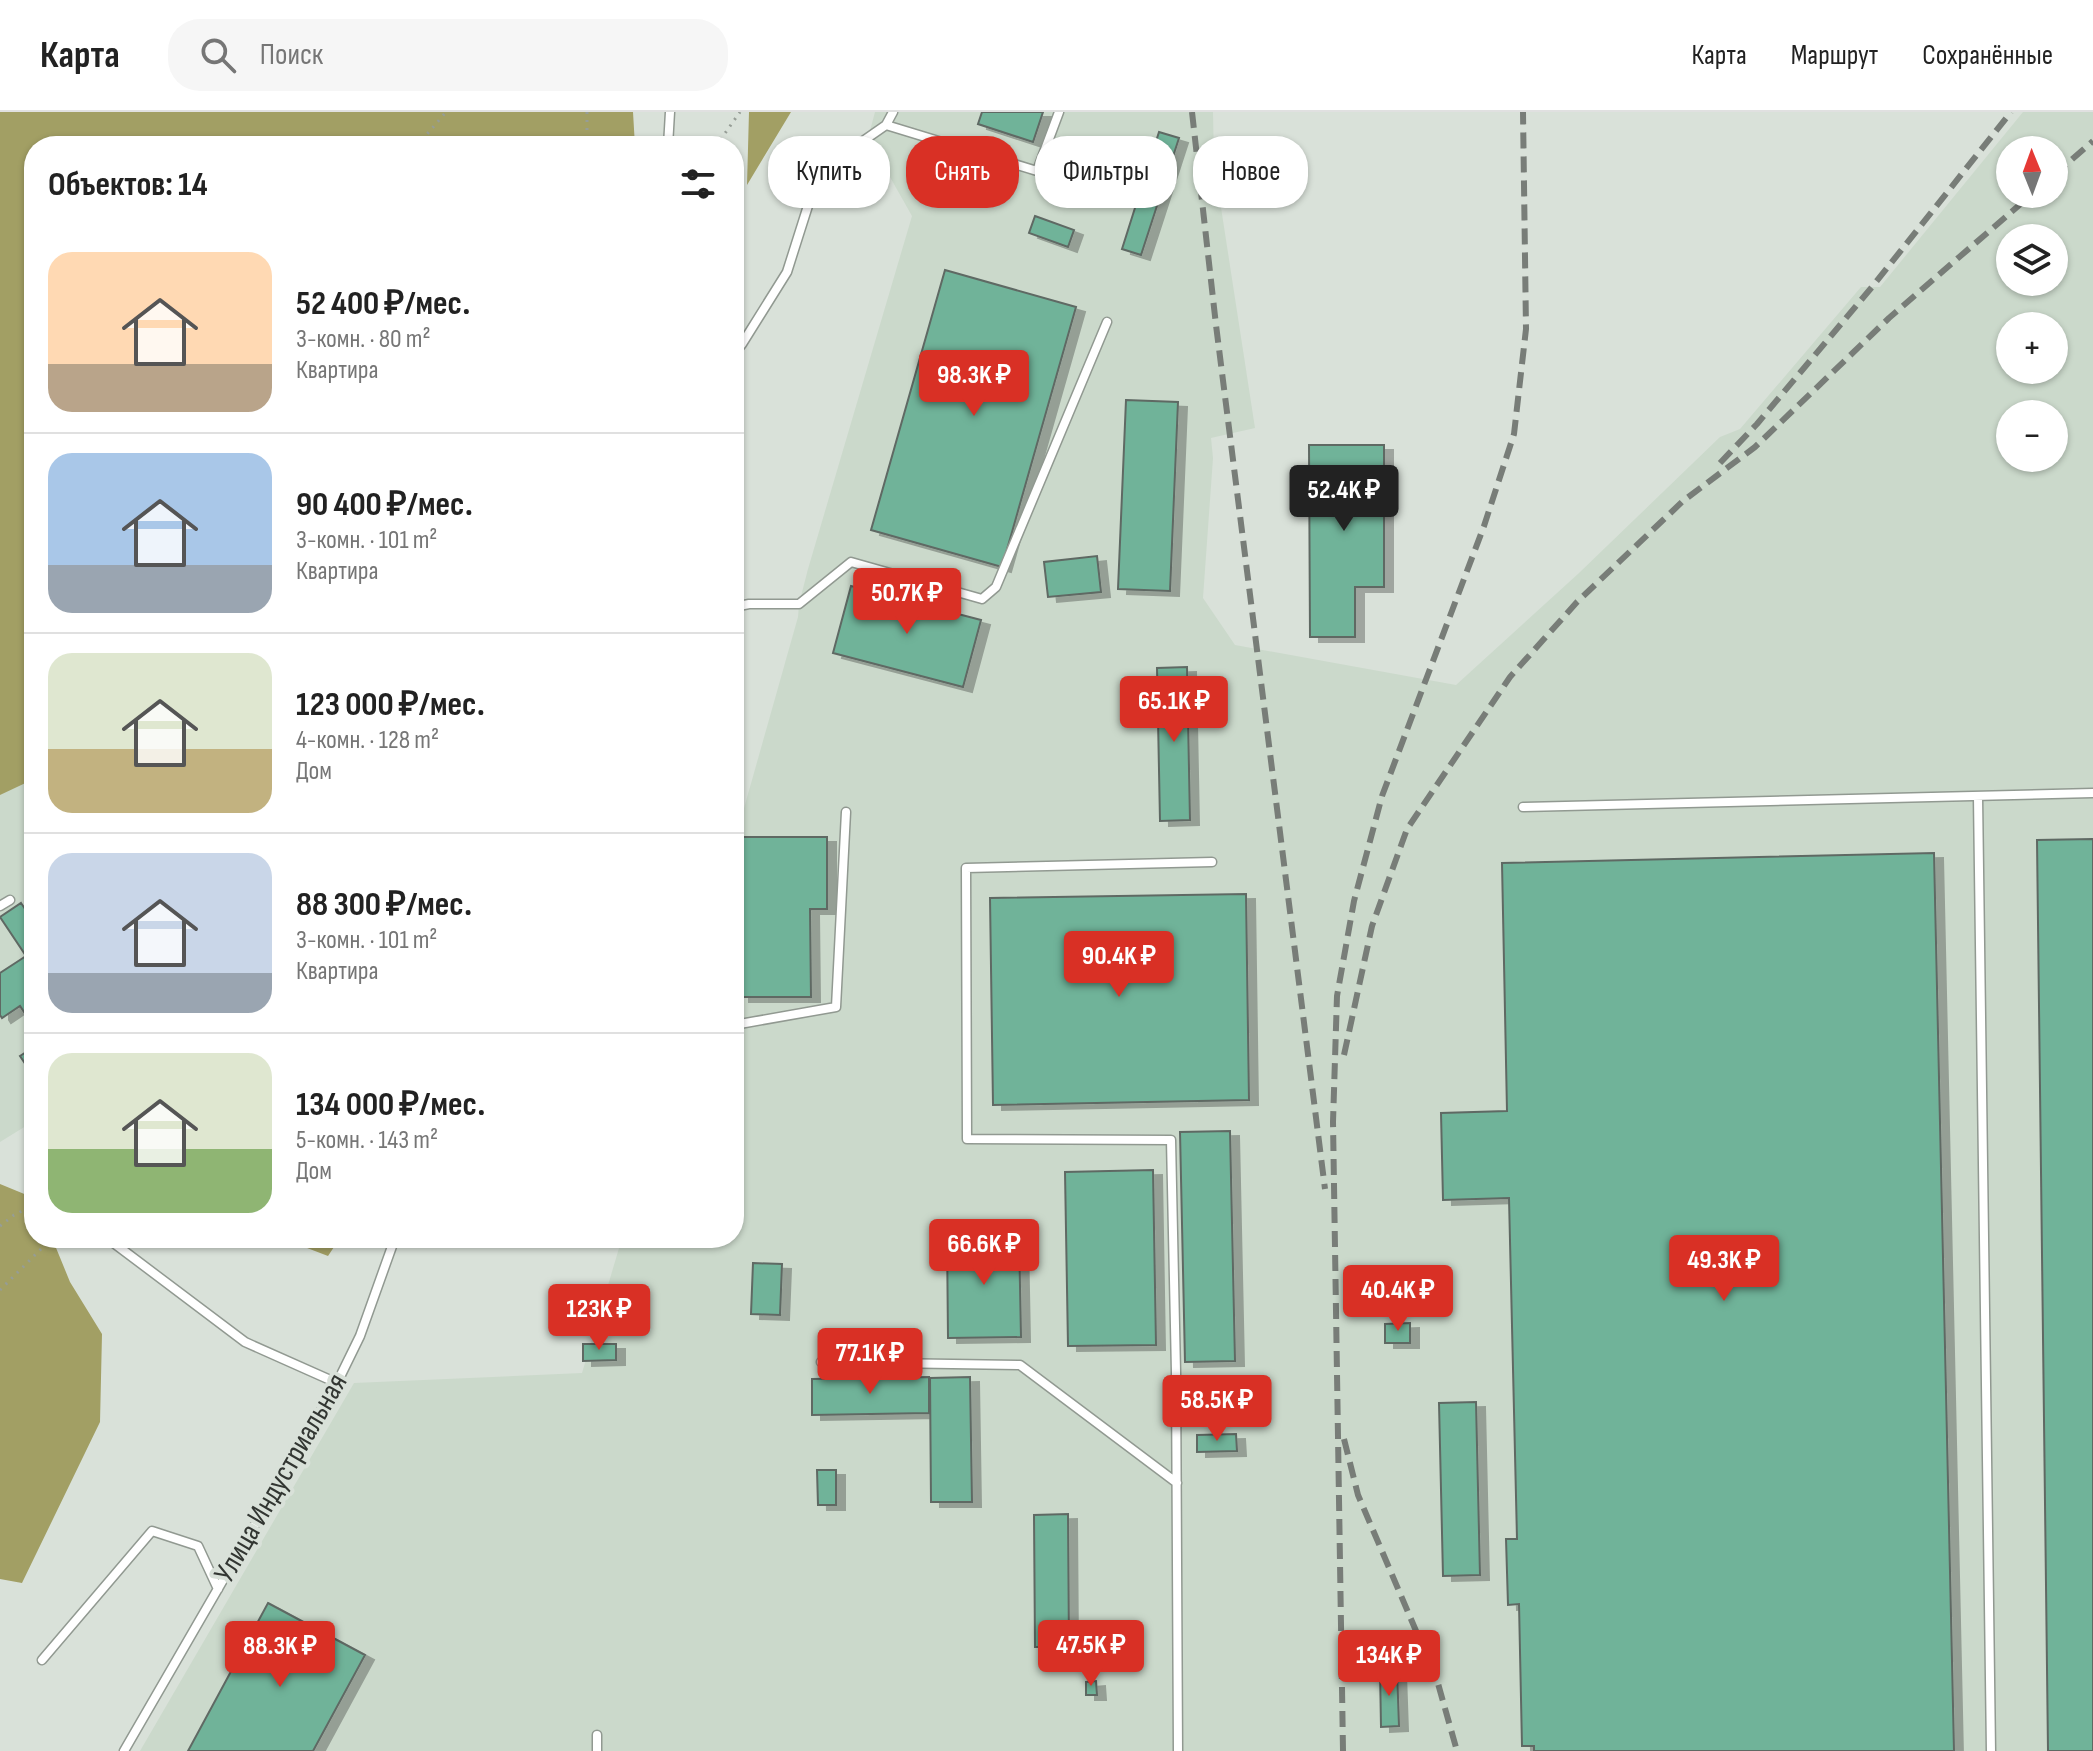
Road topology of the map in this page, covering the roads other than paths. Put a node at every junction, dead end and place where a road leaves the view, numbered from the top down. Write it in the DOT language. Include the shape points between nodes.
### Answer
graph roads {
  1 [pos="670,112"];
  2 [pos="893,112"];
  3 [pos="1059,112"];
  4 [pos="886,125"];
  5 [pos="669,136"];
  6 [pos="1107,322"];
  7 [pos="744,341"];
  8 [pos="744,605"];
  9 [pos="2093,793"];
  10 [pos="1978,797"];
  11 [pos="1523,807"];
  12 [pos="846,812"];
  13 [pos="1212,862"];
  14 [pos="10,900"];
  15 [pos="0,906"];
  16 [pos="744,1023"];
  17 [pos="120,1248"];
  18 [pos="391,1248"];
  19 [pos="821,1362"];
  20 [pos="337,1383"];
  21 [pos="1177,1483"];
  22 [pos="218,1589"];
  23 [pos="42,1660"];
  24 [pos="597,1735"];
  25 [pos="124,1751"];
  26 [pos="597,1751"];
  27 [pos="1178,1751"];
  28 [pos="1991,1751"];
  1 -- 5 [label="lane"];
  2 -- 4 [label="lane"];
  3 -- 4 [label="lane" via="1037,171"];
  4 -- 7 [label="lane" via="853,148 813,190 787,272"];
  6 -- 8 [label="lane" via="996,587 982,599 851,562 799,604"];
  9 -- 10 [label="lane"];
  10 -- 11 [label="lane"];
  10 -- 28 [label="lane"];
  12 -- 16 [label="lane" via="836,1007"];
  13 -- 21 [label="lane" via="966,868 967,1139 1171,1140"];
  14 -- 15 [label="lane"];
  17 -- 20 [label="lane" via="245,1342"];
  18 -- 20 [label="lane, Улица Индустриальная"];
  19 -- 21 [label="lane" via="1020,1365"];
  20 -- 22 [label="lane, Улица Индустриальная"];
  21 -- 27 [label="lane"];
  22 -- 23 [label="lane" via="198,1546 152,1531"];
  22 -- 25 [label="lane, Улица Индустриальная"];
  24 -- 26 [label="lane"];
}
